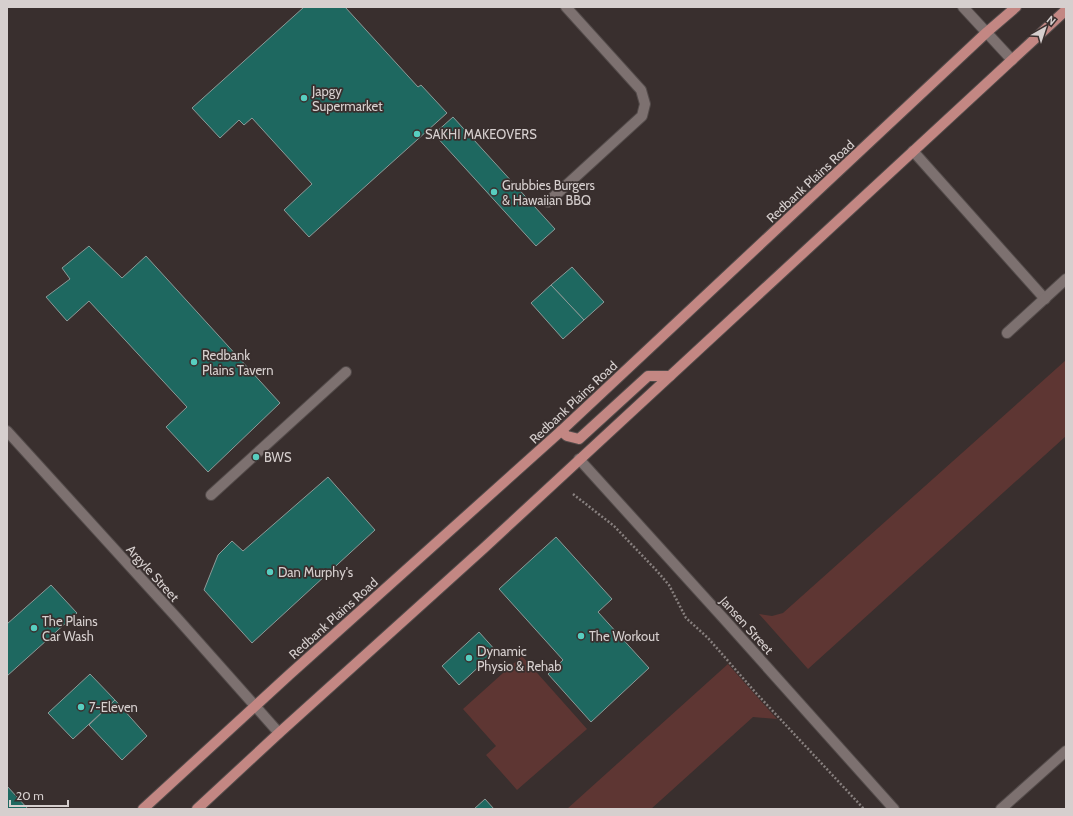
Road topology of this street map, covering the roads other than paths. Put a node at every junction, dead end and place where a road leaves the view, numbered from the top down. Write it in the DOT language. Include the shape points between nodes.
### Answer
graph roads {
  1 [pos="566,7"];
  2 [pos="963,7"];
  3 [pos="1016,7"];
  4 [pos="1066,10"];
  5 [pos="987,32"];
  6 [pos="1012,60"];
  7 [pos="913,151"];
  8 [pos="548,202"];
  9 [pos="1066,279"];
  10 [pos="1045,299"];
  11 [pos="1007,333"];
  12 [pos="346,372"];
  13 [pos="670,376"];
  14 [pos="561,431"];
  15 [pos="7,432"];
  16 [pos="579,459"];
  17 [pos="211,495"];
  18 [pos="254,706"];
  19 [pos="279,733"];
  20 [pos="1066,751"];
  21 [pos="143,809"];
  22 [pos="197,809"];
  23 [pos="894,809"];
  24 [pos="1001,809"];
  1 -- 8 [label="street" via="641,90 645,104 642,116"];
  2 -- 5 [label="street"];
  3 -- 5 [label="main road, Redbank Plains Road"];
  4 -- 6 [label="main road"];
  5 -- 6 [label="street"];
  5 -- 14 [label="main road, Redbank Plains Road"];
  6 -- 7 [label="main road"];
  7 -- 10 [label="street"];
  7 -- 13 [label="main road"];
  9 -- 10 [label="street"];
  10 -- 11 [label="street"];
  12 -- 17 [label="street"];
  13 -- 14 [label="main road" via="648,376 579,439 567,436"];
  13 -- 16 [label="main road"];
  14 -- 18 [label="main road, Redbank Plains Road"];
  15 -- 18 [label="street, Argyle Street"];
  16 -- 19 [label="main road"];
  16 -- 23 [label="street, Jansen Street"];
  18 -- 19 [label="street, Argyle Street"];
  18 -- 21 [label="main road, Redbank Plains Road"];
  19 -- 22 [label="main road"];
  20 -- 24 [label="street"];
}
